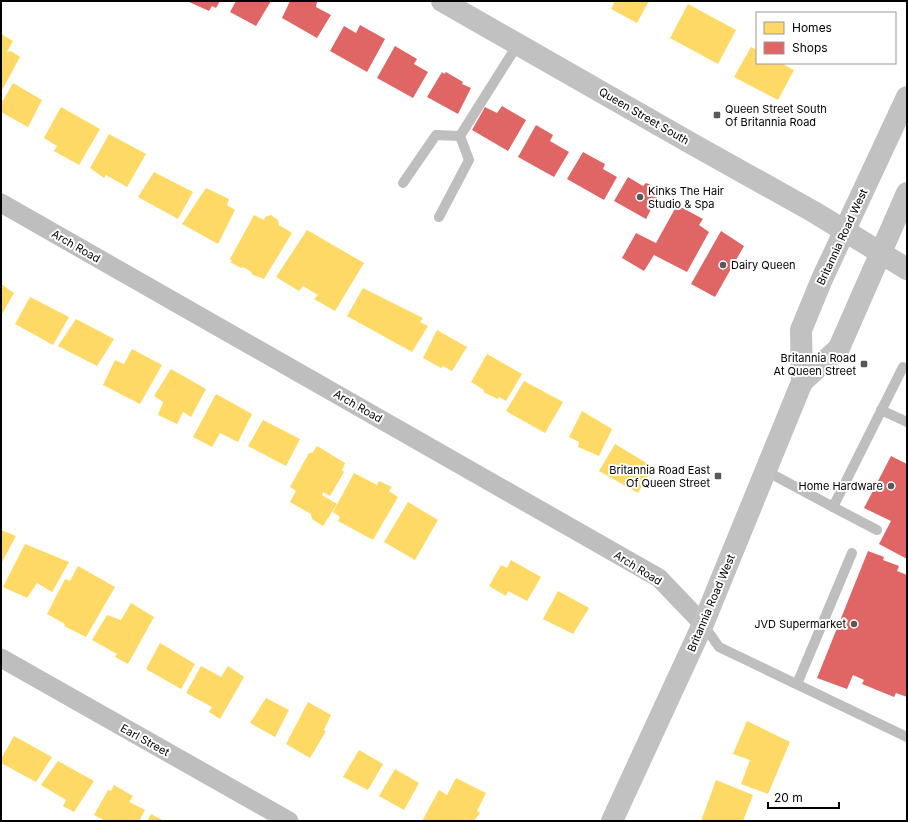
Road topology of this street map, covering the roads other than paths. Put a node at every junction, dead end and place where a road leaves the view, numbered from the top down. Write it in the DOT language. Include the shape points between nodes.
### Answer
graph roads {
  1 [pos="442,1"];
  2 [pos="518,44"];
  3 [pos="907,97"];
  4 [pos="460,136"];
  5 [pos="403,183"];
  6 [pos="907,193"];
  7 [pos="1,203"];
  8 [pos="439,216"];
  9 [pos="845,231"];
  10 [pos="880,252"];
  11 [pos="907,269"];
  12 [pos="907,369"];
  13 [pos="802,382"];
  14 [pos="881,410"];
  15 [pos="907,422"];
  16 [pos="766,471"];
  17 [pos="833,507"];
  18 [pos="877,530"];
  19 [pos="852,553"];
  20 [pos="703,624"];
  21 [pos="1,658"];
  22 [pos="797,684"];
  23 [pos="907,737"];
  24 [pos="290,821"];
  25 [pos="612,821"];
  1 -- 2 [label="main road, Queen Street South"];
  2 -- 4 [label="lane"];
  2 -- 9 [label="main road, Queen Street South"];
  3 -- 9 [label="main road, Britannia Road West"];
  4 -- 5 [label="lane" via="436,135"];
  4 -- 8 [label="lane" via="469,160"];
  6 -- 10 [label="main road, Britannia Road West"];
  7 -- 20 [label="street, Arch Road" via="659,578"];
  9 -- 10 [label="main road, Queen Street South"];
  9 -- 13 [label="main road, Britannia Road West" via="801,330"];
  10 -- 11 [label="main road, Queen Street South"];
  10 -- 13 [label="main road, Britannia Road West" via="839,348"];
  12 -- 14 [label="lane" via="904,367"];
  13 -- 16 [label="main road, Britannia Road West"];
  14 -- 15 [label="lane"];
  14 -- 17 [label="lane"];
  16 -- 17 [label="lane"];
  16 -- 20 [label="main road, Britannia Road West"];
  17 -- 18 [label="lane"];
  19 -- 22 [label="lane"];
  20 -- 22 [label="lane" via="719,647"];
  20 -- 25 [label="main road, Britannia Road West"];
  21 -- 24 [label="street, Earl Street"];
  22 -- 23 [label="lane"];
}
